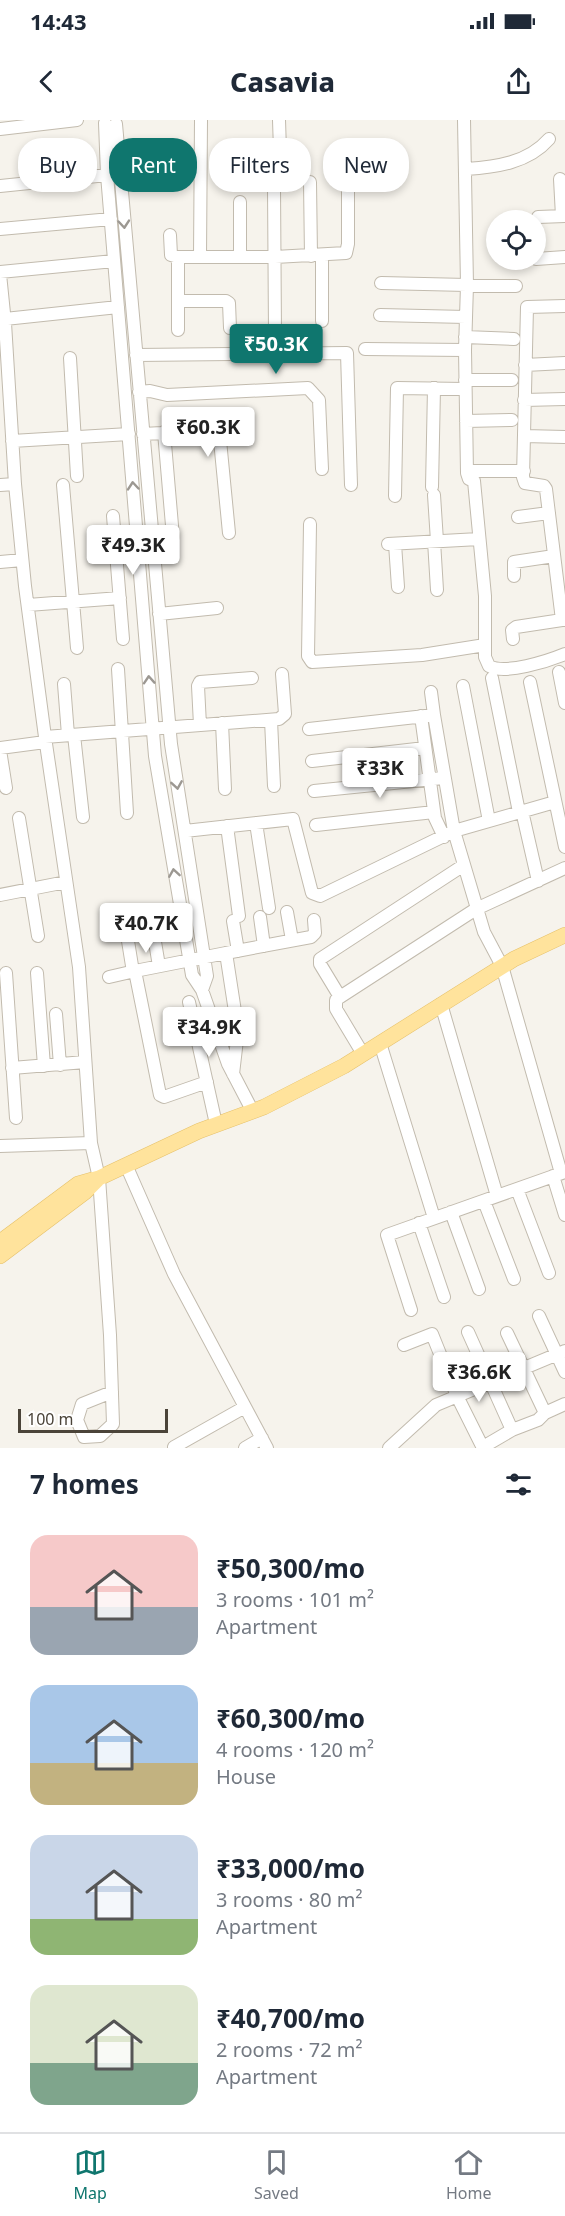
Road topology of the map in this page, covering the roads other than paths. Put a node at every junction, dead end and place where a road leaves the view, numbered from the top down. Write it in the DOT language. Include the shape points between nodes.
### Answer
graph roads {
  1 [pos="77,120"];
  2 [pos="201,120"];
  3 [pos="279,120"];
  4 [pos="464,120"];
  5 [pos="111,122"];
  6 [pos="0,129"];
  7 [pos="549,139"];
  8 [pos="466,169"];
  9 [pos="107,175"];
  10 [pos="560,179"];
  11 [pos="0,186"];
  12 [pos="311,192"];
  13 [pos="348,192"];
  14 [pos="240,202"];
  15 [pos="563,216"];
  16 [pos="546,217"];
  17 [pos="111,219"];
  18 [pos="0,229"];
  19 [pos="170,236"];
  20 [pos="317,255"];
  21 [pos="200,257"];
  22 [pos="240,257"];
  23 [pos="275,257"];
  24 [pos="565,257"];
  25 [pos="178,258"];
  26 [pos="546,258"];
  27 [pos="114,261"];
  28 [pos="0,273"];
  29 [pos="381,283"];
  30 [pos="467,285"];
  31 [pos="516,286"];
  32 [pos="178,301"];
  33 [pos="565,306"];
  34 [pos="118,307"];
  35 [pos="380,315"];
  36 [pos="465,317"];
  37 [pos="322,321"];
  38 [pos="3,322"];
  39 [pos="230,328"];
  40 [pos="178,330"];
  41 [pos="275,333"];
  42 [pos="514,339"];
  43 [pos="465,344"];
  44 [pos="365,349"];
  45 [pos="136,355"];
  46 [pos="70,358"];
  47 [pos="565,363"];
  48 [pos="525,365"];
  49 [pos="4,380"];
  50 [pos="512,380"];
  51 [pos="465,384"];
  52 [pos="434,388"];
  53 [pos="139,392"];
  54 [pos="565,399"];
  55 [pos="524,400"];
  56 [pos="512,420"];
  57 [pos="466,421"];
  58 [pos="164,432"];
  59 [pos="129,434"];
  60 [pos="143,434"];
  61 [pos="8,435"];
  62 [pos="76,436"];
  63 [pos="525,436"];
  64 [pos="565,437"];
  65 [pos="321,469"];
  66 [pos="467,471"];
  67 [pos="524,471"];
  68 [pos="77,476"];
  69 [pos="15,484"];
  70 [pos="0,485"];
  71 [pos="63,485"];
  72 [pos="351,485"];
  73 [pos="395,496"];
  74 [pos="549,513"];
  75 [pos="113,516"];
  76 [pos="518,517"];
  77 [pos="310,524"];
  78 [pos="229,533"];
  79 [pos="173,537"];
  80 [pos="479,539"];
  81 [pos="436,541"];
  82 [pos="554,556"];
  83 [pos="22,560"];
  84 [pos="0,562"];
  85 [pos="514,576"];
  86 [pos="398,587"];
  87 [pos="437,590"];
  88 [pos="120,598"];
  89 [pos="73,602"];
  90 [pos="28,605"];
  91 [pos="217,608"];
  92 [pos="159,614"];
  93 [pos="563,620"];
  94 [pos="123,639"];
  95 [pos="513,639"];
  96 [pos="484,645"];
  97 [pos="77,648"];
  98 [pos="565,654"];
  99 [pos="118,669"];
  100 [pos="559,672"];
  101 [pos="282,674"];
  102 [pos="252,678"];
  103 [pos="492,678"];
  104 [pos="530,682"];
  105 [pos="64,684"];
  106 [pos="463,686"];
  107 [pos="431,692"];
  108 [pos="565,703"];
  109 [pos="434,715"];
  110 [pos="421,716"];
  111 [pos="271,720"];
  112 [pos="222,723"];
  113 [pos="200,725"];
  114 [pos="170,727"];
  115 [pos="152,728"];
  116 [pos="309,729"];
  117 [pos="122,731"];
  118 [pos="71,735"];
  119 [pos="45,739"];
  120 [pos="425,748"];
  121 [pos="0,749"];
  122 [pos="312,761"];
  123 [pos="443,778"];
  124 [pos="429,779"];
  125 [pos="274,786"];
  126 [pos="8,788"];
  127 [pos="225,789"];
  128 [pos="314,791"];
  129 [pos="555,802"];
  130 [pos="434,812"];
  131 [pos="520,812"];
  132 [pos="127,813"];
  133 [pos="83,818"];
  134 [pos="18,819"];
  135 [pos="489,821"];
  136 [pos="256,823"];
  137 [pos="316,825"];
  138 [pos="227,826"];
  139 [pos="184,831"];
  140 [pos="449,834"];
  141 [pos="565,847"];
  142 [pos="464,865"];
  143 [pos="565,868"];
  144 [pos="538,881"];
  145 [pos="66,882"];
  146 [pos="30,889"];
  147 [pos="0,895"];
  148 [pos="269,908"];
  149 [pos="476,909"];
  150 [pos="287,912"];
  151 [pos="260,917"];
  152 [pos="314,920"];
  153 [pos="38,936"];
  154 [pos="154,936"];
  155 [pos="564,937"];
  156 [pos="292,940"];
  157 [pos="128,941"];
  158 [pos="264,946"];
  159 [pos="232,952"];
  160 [pos="204,957"];
  161 [pos="189,960"];
  162 [pos="159,966"];
  163 [pos="502,966"];
  164 [pos="134,971"];
  165 [pos="6,973"];
  166 [pos="37,973"];
  167 [pos="109,977"];
  168 [pos="202,990"];
  169 [pos="340,997"];
  170 [pos="189,1002"];
  171 [pos="441,1004"];
  172 [pos="56,1014"];
  173 [pos="380,1043"];
  174 [pos="363,1054"];
  175 [pos="85,1062"];
  176 [pos="60,1065"];
  177 [pos="44,1066"];
  178 [pos="12,1068"];
  179 [pos="233,1074"];
  180 [pos="207,1082"];
  181 [pos="252,1110"];
  182 [pos="16,1118"];
  183 [pos="216,1124"];
  184 [pos="91,1143"];
  185 [pos="0,1146"];
  186 [pos="126,1166"];
  187 [pos="560,1174"];
  188 [pos="99,1178"];
  189 [pos="517,1189"];
  190 [pos="497,1196"];
  191 [pos="484,1201"];
  192 [pos="451,1212"];
  193 [pos="565,1215"];
  194 [pos="434,1218"];
  195 [pos="419,1223"];
  196 [pos="0,1242"];
  197 [pos="0,1256"];
  198 [pos="549,1273"];
  199 [pos="514,1279"];
  200 [pos="479,1289"];
  201 [pos="444,1297"];
  202 [pos="411,1311"];
  203 [pos="539,1317"];
  204 [pos="468,1332"];
  205 [pos="507,1333"];
  206 [pos="404,1345"];
  207 [pos="561,1352"];
  208 [pos="524,1369"];
  209 [pos="565,1372"];
  210 [pos="492,1382"];
  211 [pos="112,1392"];
  212 [pos="457,1396"];
  213 [pos="565,1404"];
  214 [pos="245,1407"];
  215 [pos="545,1413"];
  216 [pos="512,1430"];
  217 [pos="92,1442"];
  218 [pos="265,1443"];
  219 [pos="174,1447"];
  220 [pos="245,1448"];
  221 [pos="389,1448"];
  222 [pos="483,1448"];
  1 -- 6 [label="street"];
  2 -- 21 [label="street"];
  3 -- 23 [label="street"];
  4 -- 8 [label="street"];
  5 -- 9 [label="street"];
  5 -- 45 [label="street, one-way"];
  7 -- 8 [label="street" via="532,154 514,161"];
  8 -- 30 [label="street"];
  9 -- 11 [label="street"];
  9 -- 17 [label="street"];
  10 -- 15 [label="street"];
  12 -- 20 [label="street"];
  13 -- 20 [label="street" via="348,249 342,254"];
  14 -- 22 [label="street"];
  15 -- 16 [label="street"];
  17 -- 18 [label="street"];
  17 -- 27 [label="street"];
  19 -- 25 [label="street" via="171,255"];
  20 -- 23 [label="street"];
  20 -- 37 [label="street"];
  21 -- 22 [label="street"];
  21 -- 25 [label="street"];
  22 -- 23 [label="street"];
  23 -- 41 [label="street"];
  24 -- 26 [label="street"];
  25 -- 32 [label="street"];
  27 -- 28 [label="street"];
  27 -- 34 [label="street"];
  28 -- 38 [label="street"];
  29 -- 30 [label="street"];
  30 -- 31 [label="street"];
  30 -- 36 [label="street"];
  32 -- 39 [label="street" via="226,301"];
  32 -- 40 [label="street"];
  33 -- 48 [label="street" via="527,307"];
  34 -- 38 [label="street"];
  34 -- 59 [label="street"];
  35 -- 36 [label="street"];
  36 -- 43 [label="street"];
  38 -- 49 [label="street"];
  42 -- 43 [label="street"];
  43 -- 44 [label="street"];
  43 -- 51 [label="street"];
  45 -- 53 [label="street"];
  45 -- 72 [label="street" via="347,353"];
  46 -- 62 [label="street"];
  47 -- 48 [label="street"];
  48 -- 55 [label="street"];
  49 -- 61 [label="street"];
  50 -- 51 [label="street"];
  51 -- 52 [label="street"];
  51 -- 57 [label="street"];
  52 -- 73 [label="street" via="397,388"];
  52 -- 81 [label="street"];
  53 -- 60 [label="street"];
  53 -- 65 [label="street" via="167,395 308,388 319,400"];
  54 -- 55 [label="street"];
  55 -- 63 [label="street"];
  56 -- 57 [label="street"];
  57 -- 66 [label="street"];
  58 -- 60 [label="street"];
  58 -- 78 [label="street" via="219,430"];
  58 -- 79 [label="street"];
  59 -- 62 [label="street"];
  115 -- 59 [label="street, one-way"];
  60 -- 92 [label="street"];
  61 -- 62 [label="street"];
  61 -- 69 [label="street"];
  62 -- 68 [label="street"];
  63 -- 64 [label="street"];
  63 -- 67 [label="street"];
  66 -- 67 [label="street"];
  66 -- 80 [label="street" via="467,477 474,481"];
  67 -- 74 [label="street" via="525,483 544,486"];
  69 -- 70 [label="street"];
  69 -- 83 [label="street"];
  71 -- 89 [label="street"];
  74 -- 76 [label="street"];
  74 -- 82 [label="street"];
  75 -- 88 [label="street"];
  77 -- 96 [label="street" via="308,656 312,662 422,655"];
  80 -- 81 [label="street"];
  80 -- 96 [label="street" via="485,596"];
  81 -- 86 [label="street" via="391,544"];
  81 -- 87 [label="street"];
  82 -- 85 [label="street" via="514,562"];
  82 -- 93 [label="street"];
  83 -- 84 [label="street"];
  83 -- 90 [label="street"];
  88 -- 89 [label="street"];
  88 -- 94 [label="street"];
  89 -- 90 [label="street"];
  89 -- 97 [label="street"];
  90 -- 119 [label="street"];
  91 -- 92 [label="street"];
  92 -- 114 [label="street"];
  93 -- 95 [label="street" via="516,627 512,630"];
  96 -- 98 [label="street" via="487,663 496,669"];
  99 -- 117 [label="street"];
  100 -- 108 [label="street"];
  101 -- 111 [label="street" via="285,714"];
  102 -- 113 [label="street" via="200,682"];
  103 -- 131 [label="street"];
  104 -- 129 [label="street"];
  105 -- 118 [label="street"];
  106 -- 135 [label="street"];
  107 -- 109 [label="street"];
  109 -- 110 [label="street"];
  109 -- 123 [label="street"];
  110 -- 116 [label="street"];
  110 -- 120 [label="street"];
  111 -- 112 [label="street"];
  111 -- 125 [label="street"];
  112 -- 113 [label="street"];
  112 -- 127 [label="street"];
  113 -- 114 [label="street"];
  114 -- 115 [label="street"];
  114 -- 139 [label="street, one-way"];
  115 -- 117 [label="street"];
  161 -- 115 [label="street, one-way"];
  117 -- 118 [label="street"];
  117 -- 132 [label="street"];
  118 -- 119 [label="street"];
  118 -- 133 [label="street"];
  119 -- 121 [label="street"];
  119 -- 145 [label="street"];
  120 -- 122 [label="street"];
  120 -- 124 [label="street"];
  121 -- 126 [label="street"];
  123 -- 124 [label="street"];
  123 -- 140 [label="street"];
  124 -- 128 [label="street"];
  124 -- 130 [label="street"];
  129 -- 131 [label="street"];
  129 -- 141 [label="street"];
  130 -- 137 [label="street"];
  130 -- 140 [label="street" via="437,824"];
  131 -- 135 [label="street"];
  131 -- 144 [label="street"];
  134 -- 146 [label="street"];
  135 -- 140 [label="street"];
  136 -- 138 [label="street"];
  136 -- 140 [label="street" via="293,819 312,893 320,896"];
  136 -- 148 [label="street"];
  138 -- 139 [label="street"];
  138 -- 159 [label="street" via="236,918"];
  139 -- 160 [label="street"];
  140 -- 142 [label="street"];
  142 -- 149 [label="street"];
  142 -- 169 [label="street" via="320,959"];
  143 -- 144 [label="street"];
  144 -- 149 [label="street"];
  145 -- 146 [label="street"];
  145 -- 175 [label="street" via="79,967"];
  146 -- 147 [label="street"];
  146 -- 153 [label="street"];
  149 -- 163 [label="street"];
  149 -- 169 [label="street"];
  150 -- 156 [label="street"];
  151 -- 158 [label="street"];
  152 -- 156 [label="street" via="314,936"];
  154 -- 162 [label="street"];
  155 -- 163 [label="main road"];
  156 -- 158 [label="street"];
  157 -- 164 [label="street"];
  158 -- 159 [label="street"];
  159 -- 160 [label="street"];
  159 -- 179 [label="street" via="238,1031"];
  160 -- 161 [label="street"];
  160 -- 168 [label="street" via="207,976"];
  161 -- 162 [label="street"];
  161 -- 168 [label="street" via="192,975"];
  162 -- 164 [label="street"];
  163 -- 171 [label="main road"];
  163 -- 187 [label="street"];
  164 -- 167 [label="street"];
  164 -- 180 [label="street" via="160,1095"];
  165 -- 178 [label="street"];
  166 -- 177 [label="street"];
  168 -- 179 [label="street"];
  169 -- 174 [label="street" via="336,1009"];
  170 -- 180 [label="street"];
  171 -- 173 [label="main road"];
  171 -- 190 [label="street"];
  172 -- 176 [label="street"];
  173 -- 174 [label="main road"];
  173 -- 194 [label="street"];
  174 -- 181 [label="main road"];
  175 -- 176 [label="street"];
  175 -- 184 [label="street"];
  176 -- 177 [label="street"];
  177 -- 178 [label="street"];
  178 -- 182 [label="street"];
  179 -- 181 [label="street"];
  180 -- 183 [label="street"];
  181 -- 183 [label="main road"];
  183 -- 186 [label="main road"];
  184 -- 185 [label="street"];
  184 -- 188 [label="street"];
  186 -- 188 [label="main road"];
  186 -- 214 [label="street" via="174,1274"];
  187 -- 189 [label="street"];
  187 -- 193 [label="street"];
  188 -- 196 [label="main road" via="78,1184"];
  188 -- 197 [label="main road"];
  188 -- 211 [label="street"];
  189 -- 190 [label="street"];
  189 -- 198 [label="street"];
  190 -- 191 [label="street"];
  191 -- 192 [label="street"];
  191 -- 199 [label="street"];
  192 -- 194 [label="street"];
  192 -- 200 [label="street"];
  194 -- 195 [label="street"];
  195 -- 201 [label="street"];
  195 -- 202 [label="street" via="387,1235"];
  203 -- 207 [label="street"];
  204 -- 210 [label="street"];
  205 -- 208 [label="street"];
  206 -- 212 [label="street" via="432,1334"];
  207 -- 208 [label="street"];
  207 -- 209 [label="street"];
  208 -- 210 [label="street"];
  208 -- 215 [label="street"];
  210 -- 212 [label="street"];
  210 -- 216 [label="street"];
  211 -- 217 [label="street" via="113,1424"];
  211 -- 217 [label="street" via="82,1404 77,1420 84,1437"];
  212 -- 221 [label="street" via="436,1404"];
  212 -- 222 [label="street"];
  213 -- 215 [label="street"];
  214 -- 218 [label="street"];
  214 -- 219 [label="street"];
  215 -- 216 [label="street" via="538,1420"];
  216 -- 222 [label="street"];
  218 -- 220 [label="street"];
}
